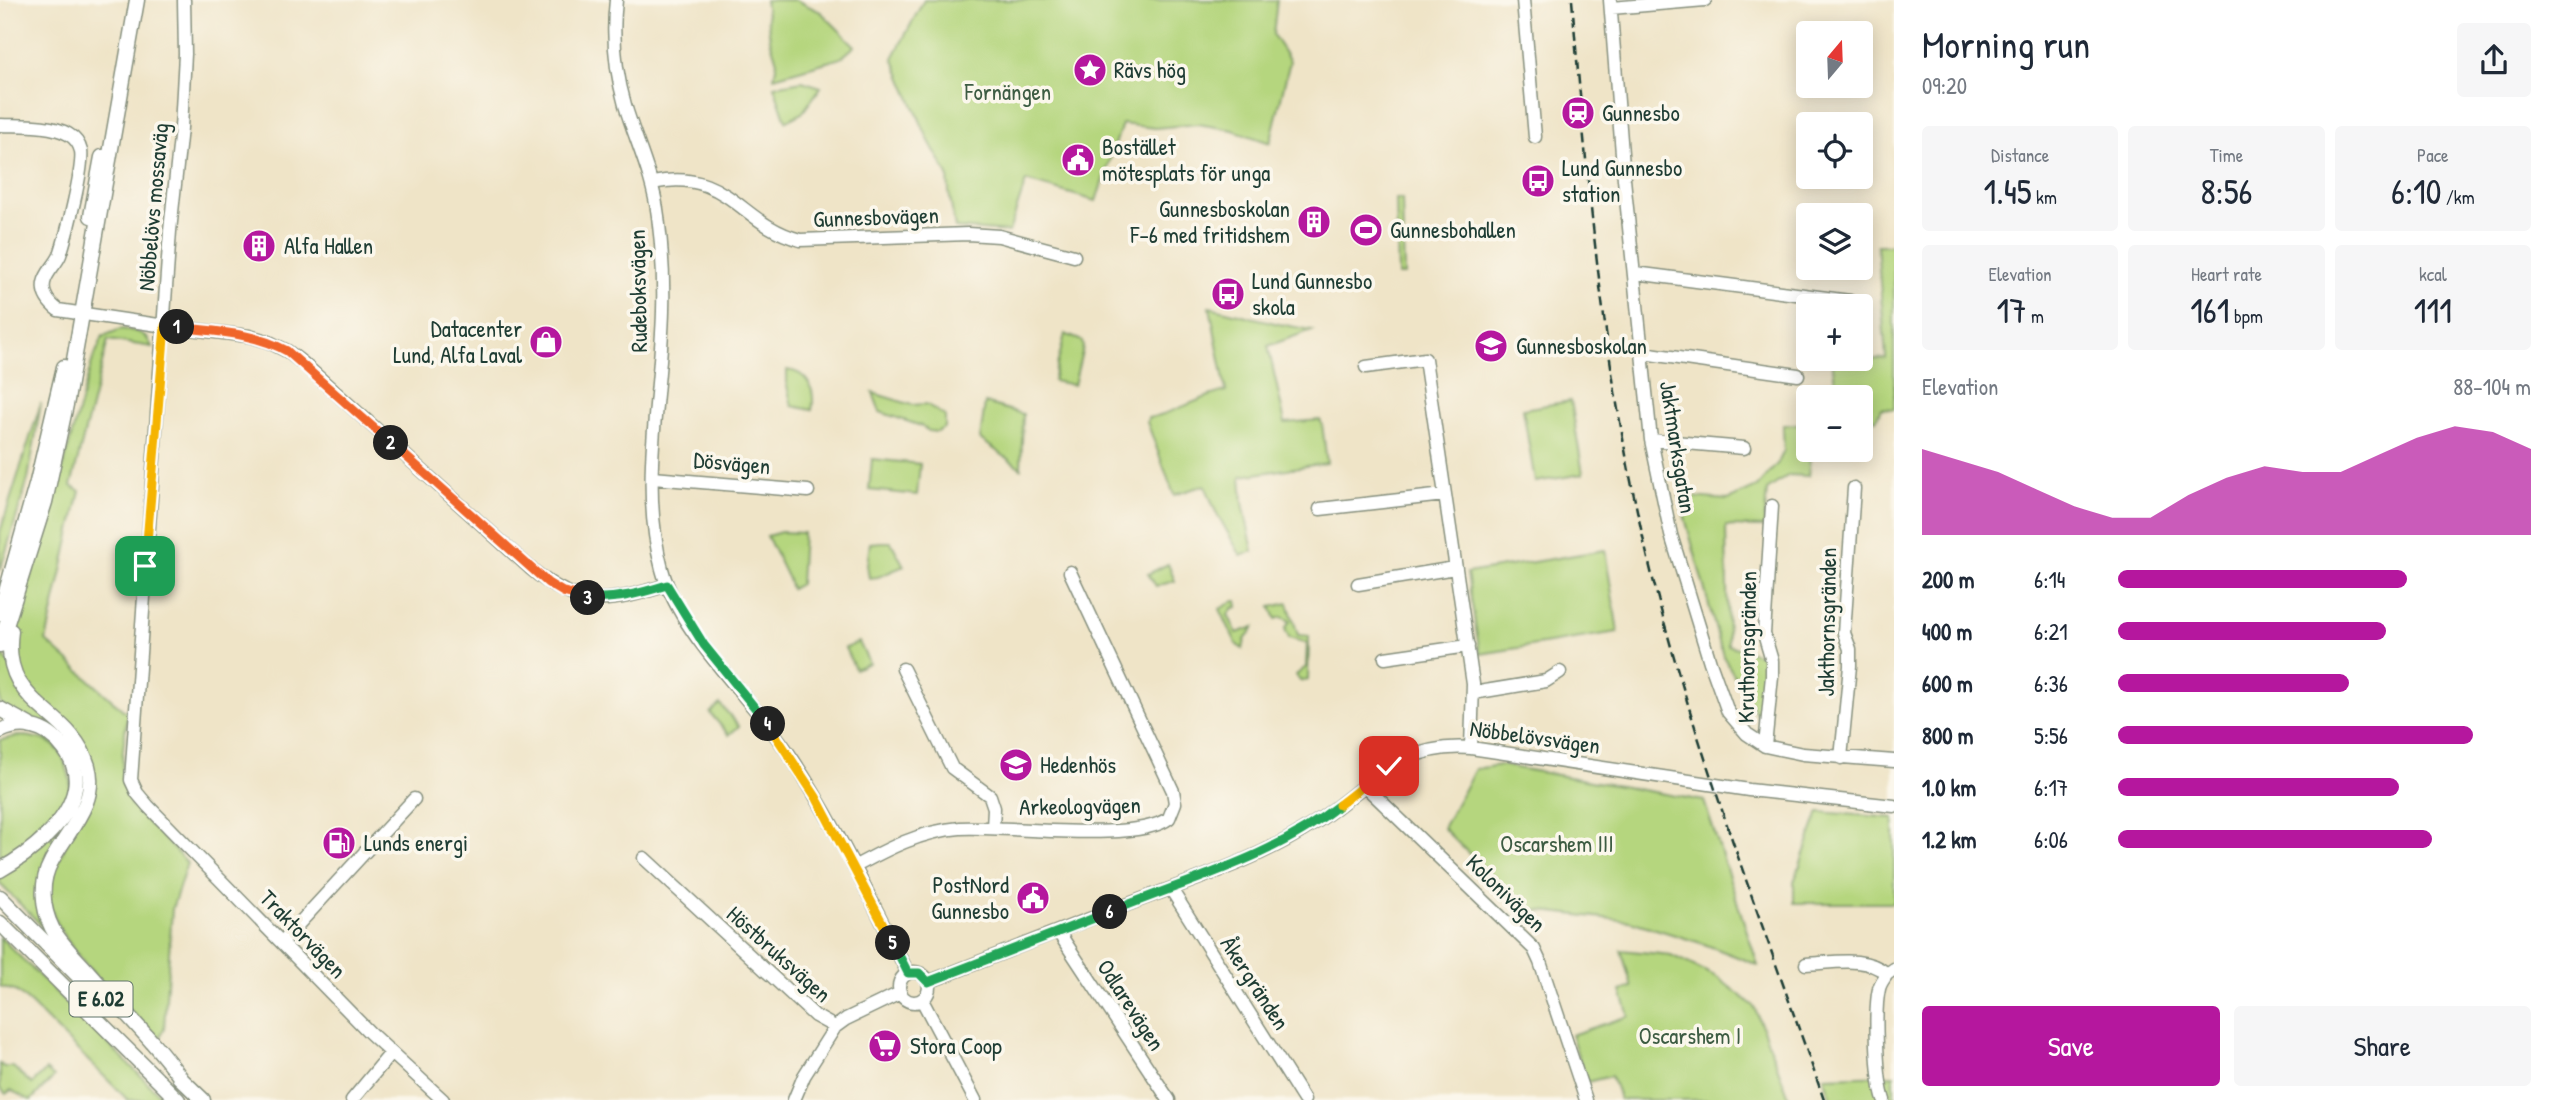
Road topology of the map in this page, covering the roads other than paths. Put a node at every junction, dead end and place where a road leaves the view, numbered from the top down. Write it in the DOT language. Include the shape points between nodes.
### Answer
graph roads {
  1 [pos="128,0"];
  2 [pos="137,0"];
  3 [pos="184,0"];
  4 [pos="616,0"];
  5 [pos="1523,0"];
  6 [pos="1705,0"];
  7 [pos="1672,1"];
  8 [pos="1611,4"];
  9 [pos="0,125"];
  10 [pos="1535,137"];
  11 [pos="652,183"];
  12 [pos="1074,256"];
  13 [pos="1635,273"];
  14 [pos="1796,295"];
  15 [pos="79,314"];
  16 [pos="165,326"];
  17 [pos="1643,353"];
  18 [pos="1366,367"];
  19 [pos="1798,375"];
  20 [pos="1651,440"];
  21 [pos="1744,448"];
  22 [pos="653,478"];
  23 [pos="1854,488"];
  24 [pos="808,491"];
  25 [pos="1444,495"];
  26 [pos="1772,506"];
  27 [pos="1320,509"];
  28 [pos="29,555"];
  29 [pos="1455,568"];
  30 [pos="1070,572"];
  31 [pos="1358,584"];
  32 [pos="667,585"];
  33 [pos="0,612"];
  34 [pos="0,645"];
  35 [pos="1468,646"];
  36 [pos="1385,658"];
  37 [pos="903,669"];
  38 [pos="1560,672"];
  39 [pos="1473,693"];
  40 [pos="0,709"];
  41 [pos="32,727"];
  42 [pos="0,731"];
  43 [pos="1765,746"];
  44 [pos="1471,748"];
  45 [pos="1841,758"];
  46 [pos="1894,761"];
  47 [pos="1364,785"];
  48 [pos="137,793"];
  49 [pos="414,799"];
  50 [pos="1894,806"];
  51 [pos="993,828"];
  52 [pos="644,858"];
  53 [pos="854,867"];
  54 [pos="0,870"];
  55 [pos="1171,888"];
  56 [pos="0,897"];
  57 [pos="0,923"];
  58 [pos="1059,933"];
  59 [pos="282,942"];
  60 [pos="1806,964"];
  61 [pos="1890,972"];
  62 [pos="908,973"];
  63 [pos="928,982"];
  64 [pos="901,993"];
  65 [pos="922,1000"];
  66 [pos="835,1027"];
  67 [pos="391,1053"];
  68 [pos="183,1081"];
  69 [pos="178,1100"];
  70 [pos="203,1100"];
  71 [pos="352,1100"];
  72 [pos="443,1100"];
  73 [pos="794,1100"];
  74 [pos="975,1100"];
  75 [pos="1169,1100"];
  76 [pos="1304,1100"];
  77 [pos="1586,1100"];
  78 [pos="1884,1100"];
  1 -- 15 [label="main road"];
  2 -- 15 [label="main road"];
  3 -- 16 [label="street, Nöbbelövs mossaväg" via="181,128"];
  4 -- 11 [label="street, Rudeboksvägen" via="619,82"];
  5 -- 10 [label="street"];
  6 -- 7 [label="street"];
  7 -- 8 [label="street"];
  8 -- 13 [label="street, Jaktmarksgatan"];
  9 -- 15 [label="street" via="61,130 78,142 81,168 69,222 44,284 45,295 58,310"];
  11 -- 12 [label="street, Gunnesbovägen" via="681,179 707,184 779,233 800,240 968,234 999,236"];
  11 -- 22 [label="street, Rudeboksvägen" via="663,310"];
  13 -- 14 [label="street"];
  13 -- 17 [label="street, Jaktmarksgatan"];
  15 -- 16 [label="street"];
  15 -- 28 [label="main road" via="54,463"];
  15 -- 33 [label="main road"];
  16 -- 32 [label="street" via="248,336 287,351 563,592 605,599"];
  16 -- 48 [label="street, Nöbbelövs mossaväg" via="131,762"];
  17 -- 19 [label="street"];
  17 -- 20 [label="street, Jaktmarksgatan"];
  18 -- 25 [label="street" via="1425,359"];
  20 -- 21 [label="street"];
  20 -- 43 [label="street, Jaktmarksgatan" via="1671,535 1728,712"];
  22 -- 24 [label="street, Dösvägen"];
  22 -- 32 [label="street, Rudeboksvägen" via="657,548"];
  23 -- 45 [label="street, Jakthornsgränden" via="1844,633 1850,666"];
  25 -- 27 [label="street"];
  25 -- 29 [label="street"];
  26 -- 43 [label="street, Kruthornsgränden" via="1764,634 1772,676"];
  28 -- 34 [label="main road"];
  28 -- 68 [label="main road" via="8,648 12,672 35,705 78,744 89,769 90,787 86,803 45,875 46,911 53,929"];
  29 -- 31 [label="street"];
  29 -- 35 [label="street"];
  30 -- 51 [label="street, Arkeologvägen" via="1168,779 1173,811 1156,825 1118,830"];
  32 -- 53 [label="street, Rudeboksvägen" via="704,645 788,752"];
  35 -- 36 [label="street"];
  35 -- 39 [label="street"];
  37 -- 51 [label="street" via="952,768 990,796"];
  38 -- 39 [label="street" via="1546,681"];
  39 -- 44 [label="street"];
  40 -- 41 [label="main road"];
  41 -- 42 [label="main road"];
  41 -- 54 [label="main road" via="58,741 72,761 75,788 70,806 44,837"];
  43 -- 45 [label="street, Jaktmarksgatan"];
  44 -- 47 [label="street, Nöbbelövsvägen" via="1412,756"];
  44 -- 50 [label="street, Nöbbelövsvägen"];
  45 -- 46 [label="street, Jaktmarksgatan"];
  47 -- 55 [label="street, Nöbbelövsvägen" via="1292,837"];
  47 -- 77 [label="street, Kolonivägen" via="1534,948"];
  48 -- 59 [label="street, Traktorvägen"];
  49 -- 59 [label="street"];
  51 -- 53 [label="street, Arkeologvägen" via="958,828 916,838"];
  52 -- 66 [label="street, Höstbruksvägen" via="808,1011"];
  53 -- 62 [label="street, Rudeboksvägen"];
  55 -- 58 [label="street, Nöbbelövsvägen"];
  55 -- 76 [label="street, Åkergränden"];
  56 -- 68 [label="main road, E 6.02"];
  57 -- 69 [label="main road, E 6.02"];
  58 -- 63 [label="street, Nöbbelövsvägen"];
  58 -- 75 [label="street, Odlarevägen"];
  59 -- 67 [label="street, Traktorvägen"];
  60 -- 61 [label="street" via="1866,962"];
  61 -- 78 [label="street" via="1879,987 1877,1000"];
  62 -- 63 [label="street" via="919,973"];
  62 -- 64 [label="street" via="901,980"];
  63 -- 65 [label="street"];
  64 -- 65 [label="street" via="910,1001"];
  64 -- 66 [label="street, Höstbruksvägen"];
  65 -- 74 [label="street"];
  66 -- 73 [label="street"];
  67 -- 71 [label="street"];
  67 -- 72 [label="street, Traktorvägen"];
  68 -- 70 [label="main road, E 6.02"];
}
